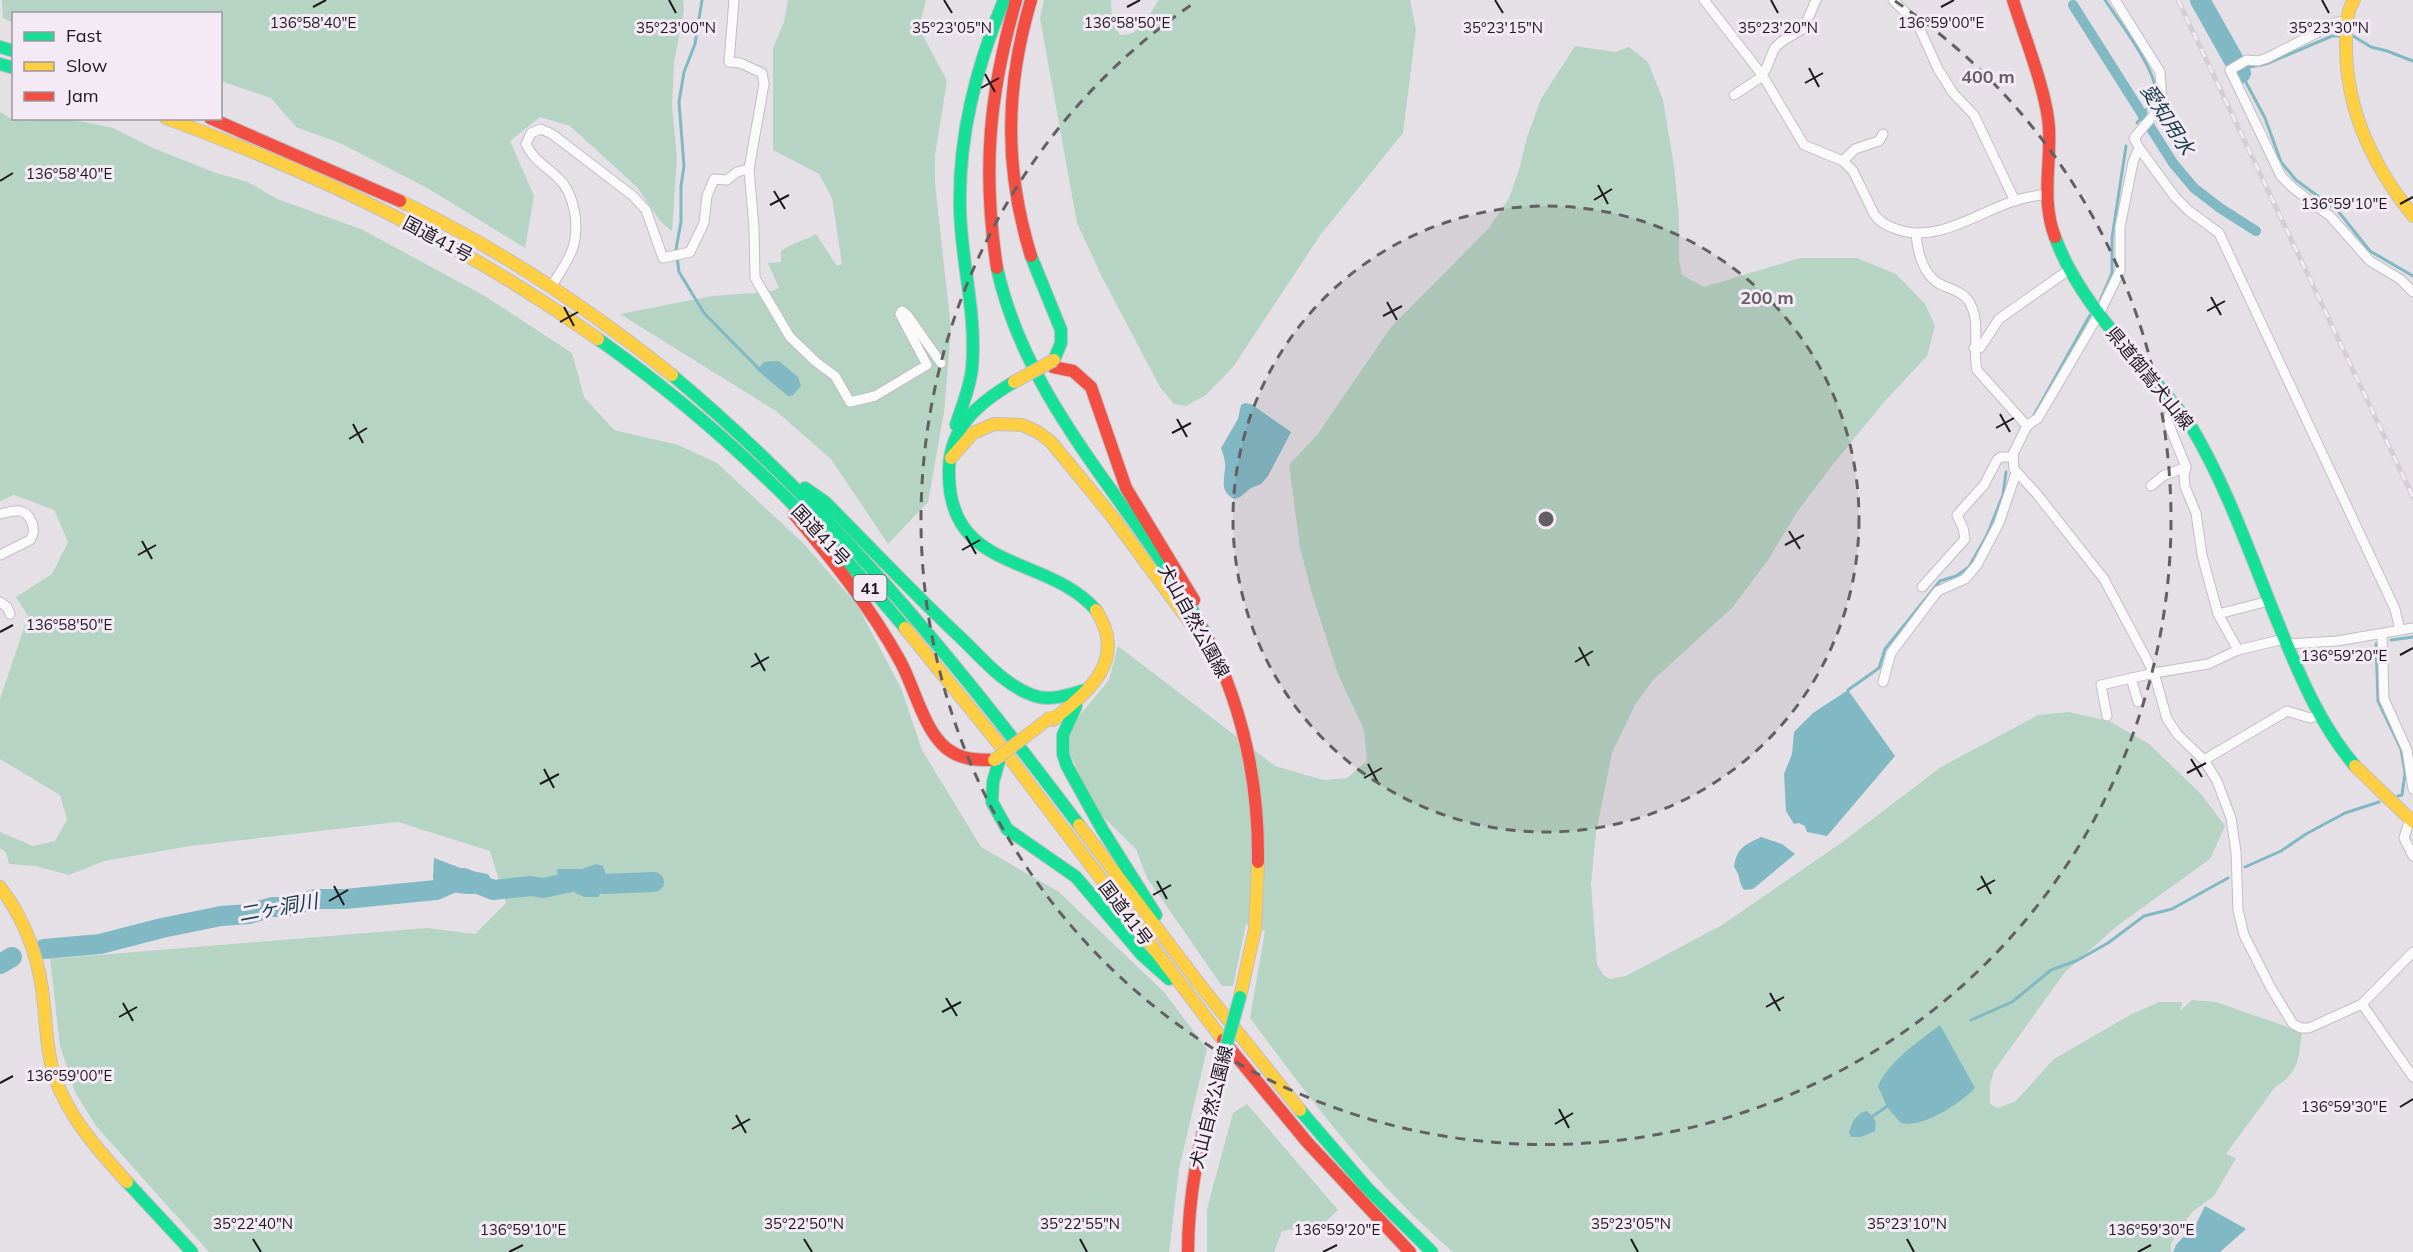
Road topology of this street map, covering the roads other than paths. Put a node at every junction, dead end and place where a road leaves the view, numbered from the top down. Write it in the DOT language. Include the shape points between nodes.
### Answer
graph roads {
  1 [pos="734,0"];
  2 [pos="1004,0"];
  3 [pos="1016,0"];
  4 [pos="1031,0"];
  5 [pos="1704,0"];
  6 [pos="1816,0"];
  7 [pos="1893,0"];
  8 [pos="2013,0"];
  9 [pos="2115,0"];
  10 [pos="2354,0"];
  11 [pos="2347,25"];
  12 [pos="1762,75"];
  13 [pos="1734,95"];
  14 [pos="171,120"];
  15 [pos="215,120"];
  16 [pos="1883,134"];
  17 [pos="2139,148"];
  18 [pos="1843,161"];
  19 [pos="749,170"];
  20 [pos="2046,194"];
  21 [pos="2015,201"];
  22 [pos="2413,216"];
  23 [pos="1916,235"];
  24 [pos="2070,269"];
  25 [pos="552,286"];
  26 [pos="2413,292"];
  27 [pos="2099,314"];
  28 [pos="1974,348"];
  29 [pos="941,363"];
  30 [pos="1053,363"];
  31 [pos="2176,408"];
  32 [pos="2028,426"];
  33 [pos="954,441"];
  34 [pos="2013,457"];
  35 [pos="949,460"];
  36 [pos="772,463"];
  37 [pos="2186,467"];
  38 [pos="761,472"];
  39 [pos="2016,473"];
  40 [pos="2151,486"];
  41 [pos="0,514"];
  42 [pos="0,555"];
  43 [pos="1922,587"];
  44 [pos="2269,601"];
  45 [pos="0,602"];
  46 [pos="10,614"];
  47 [pos="2218,614"];
  48 [pos="2413,628"];
  49 [pos="2400,630"];
  50 [pos="2382,634"];
  51 [pos="2285,642"];
  52 [pos="2238,650"];
  53 [pos="1216,653"];
  54 [pos="2154,673"];
  55 [pos="2131,678"];
  56 [pos="1882,682"];
  57 [pos="1089,688"];
  58 [pos="2138,702"];
  59 [pos="2319,715"];
  60 [pos="2107,716"];
  61 [pos="2204,759"];
  62 [pos="997,760"];
  63 [pos="2413,789"];
  64 [pos="2412,819"];
  65 [pos="2413,855"];
  66 [pos="0,887"];
  67 [pos="2413,952"];
  68 [pos="1187,970"];
  69 [pos="1185,994"];
  70 [pos="2362,1004"];
  71 [pos="2413,1077"];
  72 [pos="192,1252"];
  73 [pos="1188,1252"];
  74 [pos="1410,1252"];
  75 [pos="1432,1252"];
  1 -- 19 [label="street" via="729,62 756,69 762,73 764,84"];
  2 -- 33 [label="main road" via="978,71 963,144 960,209 974,347"];
  3 -- 53 [label="main road, 犬山自然公園線" via="1000,52 987,154 994,247 1012,318 1026,355 1054,407 1183,595"];
  4 -- 30 [label="main road" via="1015,61 1010,139 1020,219 1030,255 1061,330 1061,343"];
  5 -- 12 [label="street"];
  6 -- 12 [label="street" via="1804,28 1774,49"];
  7 -- 21 [label="street" via="1918,25 1938,69 1974,115"];
  8 -- 20 [label="main road, 県道御嵩犬山線" via="2049,127"];
  9 -- 17 [label="street" via="2160,72 2162,99 2158,110 2134,138"];
  10 -- 11 [label="main road"];
  11 -- 22 [label="main road" via="2345,64 2359,129 2392,191"];
  11 -- 26 [label="street" via="2337,22 2267,58 2241,62 2230,70 2282,176 2330,216 2370,261"];
  12 -- 13 [label="street"];
  12 -- 18 [label="street" via="1804,145"];
  14 -- 38 [label="main road, 国道41号 / 41" via="321,179 472,256 591,333 669,392"];
  15 -- 25 [label="main road, 国道41号 / 41" via="387,194"];
  16 -- 18 [label="street" via="1879,141 1855,149"];
  17 -- 27 [label="street" via="2120,227 2120,271"];
  17 -- 49 [label="street" via="2182,204 2219,233 2395,609"];
  18 -- 23 [label="street" via="1860,182 1878,220"];
  19 -- 25 [label="street" via="737,172 727,180 714,179 707,196 705,223 690,252 663,258 646,210 633,196 552,134 541,129 531,133 526,144 530,153 566,187 572,198 574,246"];
  19 -- 29 [label="street" via="755,278 790,338 835,376 850,402 875,396 927,365 900,314 902,311"];
  20 -- 21 [label="street"];
  20 -- 24 [label="main road, 県道御嵩犬山線" via="2050,224"];
  21 -- 23 [label="street" via="1953,227"];
  23 -- 28 [label="street" via="1928,274 1968,300 1974,314"];
  24 -- 27 [label="main road, 県道御嵩犬山線"];
  24 -- 28 [label="street" via="1999,319 1980,348"];
  25 -- 36 [label="main road, 国道41号 / 41" via="646,354"];
  27 -- 31 [label="main road, 県道御嵩犬山線"];
  27 -- 32 [label="street" via="2038,418"];
  28 -- 32 [label="street" via="1977,370"];
  30 -- 33 [label="main road, bridge" via="979,403"];
  30 -- 53 [label="main road" via="1072,371 1091,387 1126,488 1186,584"];
  31 -- 37 [label="street" via="2169,416 2169,425"];
  31 -- 44 [label="main road, 県道御嵩犬山線" via="2206,454"];
  32 -- 34 [label="street"];
  33 -- 35 [label="main road"];
  34 -- 39 [label="street"];
  34 -- 43 [label="street" via="1997,460 1984,485 1957,515 1965,540"];
  35 -- 53 [label="main road" via="973,434 994,424 1007,423 1038,432 1051,442 1112,515"];
  35 -- 57 [label="main road" via="950,497 962,526 975,541 1001,559 1064,584 1100,613 1108,631 1109,653 1101,674"];
  36 -- 57 [label="main road" via="825,502 949,627 1019,689 1051,699"];
  36 -- 68 [label="main road, 国道41号 / 41" via="915,616"];
  37 -- 40 [label="street" via="2163,476"];
  37 -- 47 [label="street" via="2185,487 2196,513 2202,555"];
  38 -- 62 [label="main road" via="869,609 901,662 934,735 959,756"];
  38 -- 69 [label="main road, 国道41号 / 41" via="883,601 956,689"];
  39 -- 54 [label="street" via="2104,579"];
  39 -- 56 [label="street" via="1999,523 1977,565 1965,579 1938,591 1891,653"];
  41 -- 42 [label="street" via="21,511 34,527 30,540"];
  44 -- 47 [label="street"];
  44 -- 51 [label="main road, 県道御嵩犬山線"];
  45 -- 46 [label="street"];
  47 -- 52 [label="street"];
  48 -- 49 [label="street"];
  49 -- 50 [label="street"];
  50 -- 51 [label="street" via="2337,641"];
  50 -- 63 [label="street" via="2384,699 2407,750"];
  51 -- 52 [label="street"];
  51 -- 59 [label="main road, 県道御嵩犬山線"];
  52 -- 54 [label="street" via="2208,664"];
  53 -- 73 [label="main road, 犬山自然公園線, bridge" via="1240,718 1254,779 1259,850 1255,927 1196,1160 1189,1205"];
  54 -- 55 [label="street"];
  54 -- 61 [label="street" via="2167,719"];
  55 -- 58 [label="street"];
  55 -- 60 [label="street" via="2101,685"];
  57 -- 62 [label="main road, bridge"];
  57 -- 68 [label="main road" via="1063,733 1068,770"];
  59 -- 61 [label="street" via="2310,718 2287,711"];
  59 -- 64 [label="main road, 県道御嵩犬山線" via="2362,774"];
  61 -- 70 [label="street" via="2231,818 2238,910 2244,935 2293,1024 2309,1028"];
  62 -- 69 [label="main road" via="992,802 1007,829 1076,877 1142,955"];
  64 -- 65 [label="street" via="2404,838"];
  66 -- 72 [label="main road" via="22,917 34,946 52,1065 65,1100 88,1136"];
  67 -- 70 [label="street"];
  68 -- 75 [label="main road, 国道41号 / 41" via="1350,1169"];
  69 -- 74 [label="main road, 国道41号 / 41" via="1340,1181"];
  70 -- 71 [label="street"];
}
